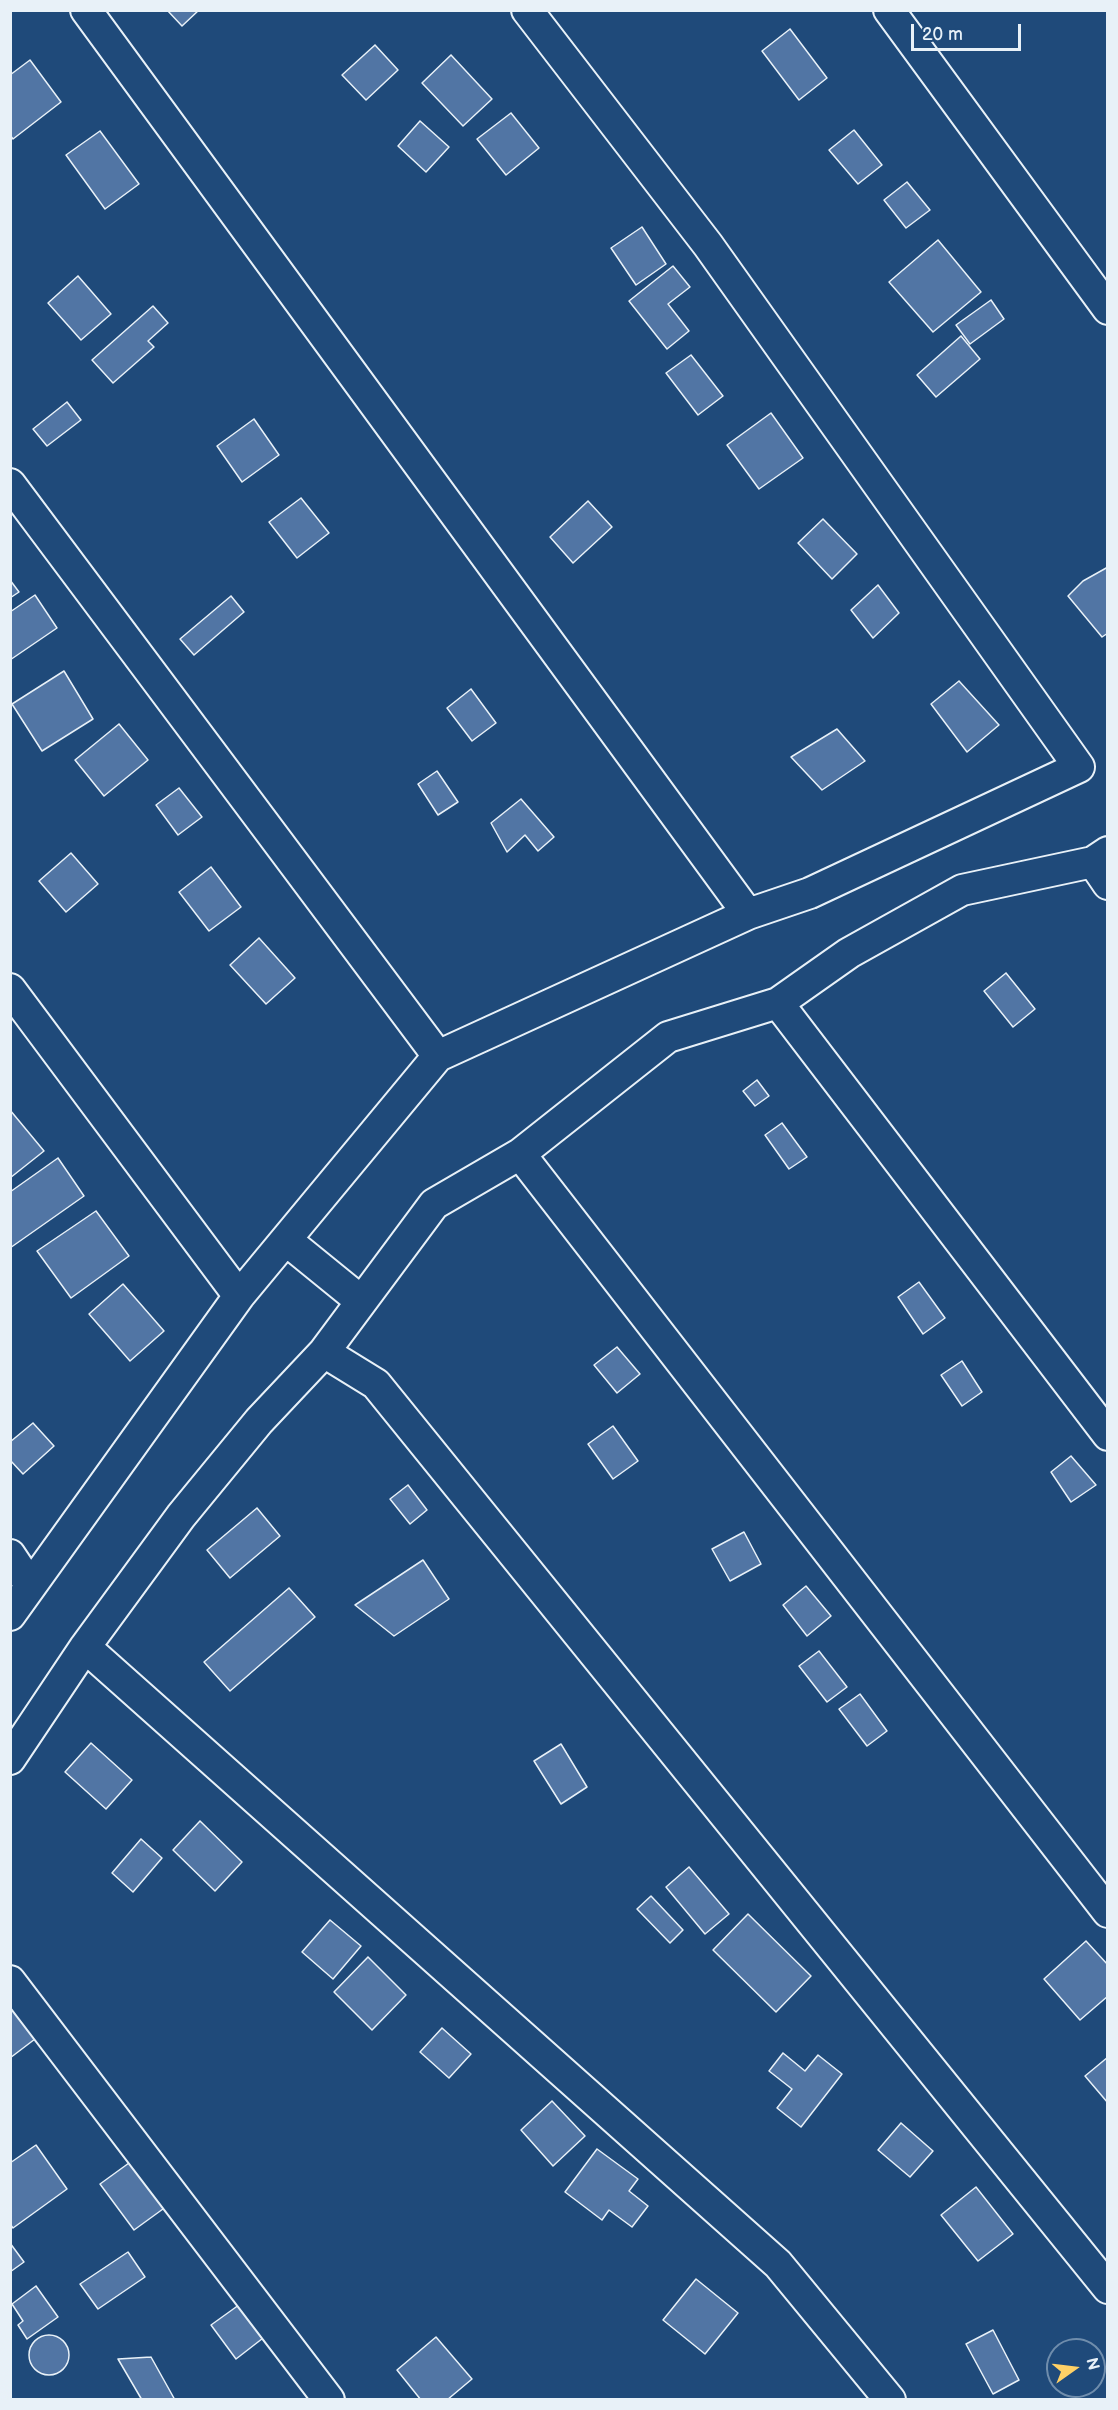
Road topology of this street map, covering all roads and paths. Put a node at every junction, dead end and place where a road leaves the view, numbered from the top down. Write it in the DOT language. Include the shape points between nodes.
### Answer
graph roads {
  1 [pos="86,10"];
  2 [pos="526,10"];
  3 [pos="889,10"];
  4 [pos="1107,309"];
  5 [pos="10,484"];
  6 [pos="1103,866"];
  7 [pos="748,914"];
  8 [pos="10,989"];
  9 [pos="777,1003"];
  10 [pos="438,1056"];
  11 [pos="520,1154"];
  12 [pos="286,1240"];
  13 [pos="239,1296"];
  14 [pos="361,1302"];
  15 [pos="324,1352"];
  16 [pos="1107,1435"];
  17 [pos="10,1555"];
  18 [pos="30,1585"];
  19 [pos="10,1615"];
  20 [pos="85,1647"];
  21 [pos="10,1759"];
  22 [pos="1107,1912"];
  23 [pos="10,1981"];
  24 [pos="1107,2288"];
  25 [pos="329,2400"];
  26 [pos="890,2400"];
  1 -- 7 [label="street"];
  2 -- 7 [label="street" via="708,245 1079,766 810,893"];
  3 -- 4 [label="street"];
  5 -- 10 [label="street"];
  6 -- 9 [label="street" via="962,890 849,954"];
  7 -- 10 [label="street"];
  8 -- 13 [label="street"];
  9 -- 11 [label="street" via="668,1037"];
  9 -- 16 [label="street"];
  10 -- 12 [label="street"];
  11 -- 14 [label="street" via="434,1204"];
  11 -- 22 [label="street"];
  12 -- 13 [label="street"];
  12 -- 14 [label="street"];
  13 -- 18 [label="street"];
  14 -- 15 [label="street"];
  15 -- 20 [label="street" via="259,1421 181,1516"];
  15 -- 24 [label="street" via="376,1384"];
  17 -- 18 [label="street"];
  18 -- 19 [label="street"];
  20 -- 21 [label="street"];
  20 -- 26 [label="street" via="778,2264"];
  23 -- 25 [label="street"];
}
